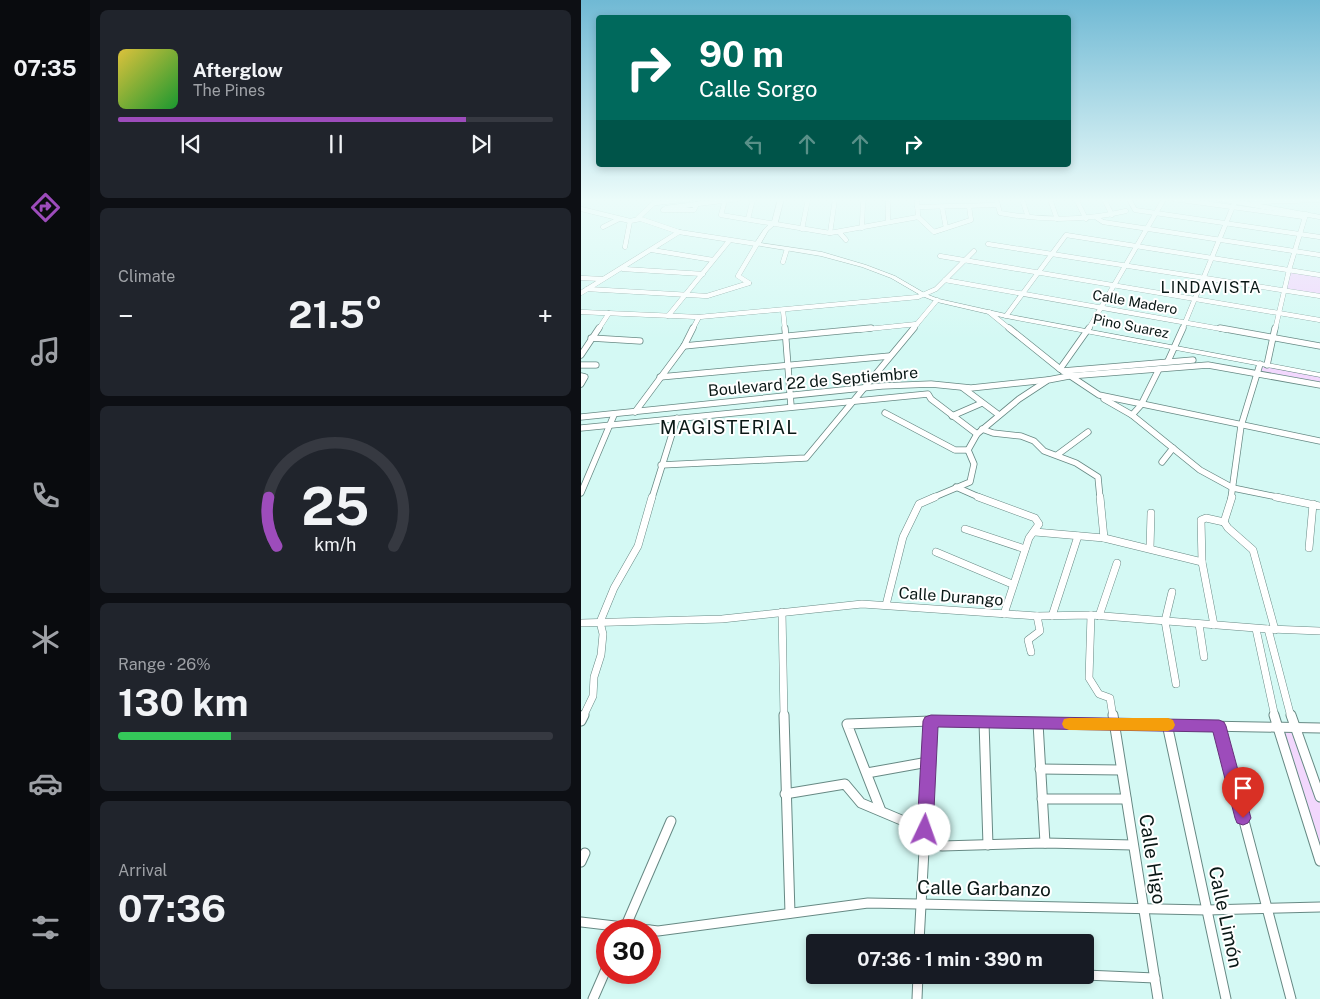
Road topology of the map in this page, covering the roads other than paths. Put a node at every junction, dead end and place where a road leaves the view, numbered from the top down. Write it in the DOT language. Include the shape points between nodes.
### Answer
graph roads {
  1 [pos="659,246"];
  2 [pos="725,246"];
  3 [pos="756,246"];
  4 [pos="767,246"];
  5 [pos="998,246"];
  6 [pos="1058,246"];
  7 [pos="1137,246"];
  8 [pos="1217,246"];
  9 [pos="1257,246"];
  10 [pos="1296,246"];
  11 [pos="787,249"];
  12 [pos="652,250"];
  13 [pos="974,251"];
  14 [pos="1294,251"];
  15 [pos="1052,254"];
  16 [pos="1320,255"];
  17 [pos="940,256"];
  18 [pos="1211,258"];
  19 [pos="713,260"];
  20 [pos="965,260"];
  21 [pos="783,262"];
  22 [pos="1126,265"];
  23 [pos="622,269"];
  24 [pos="1289,270"];
  25 [pos="1038,272"];
  26 [pos="703,274"];
  27 [pos="1320,275"];
  28 [pos="581,278"];
  29 [pos="1204,278"];
  30 [pos="604,279"];
  31 [pos="945,280"];
  32 [pos="1115,285"];
  33 [pos="587,289"];
  34 [pos="1284,291"];
  35 [pos="581,293"];
  36 [pos="1023,293"];
  37 [pos="924,295"];
  38 [pos="686,296"];
  39 [pos="1320,296"];
  40 [pos="1196,299"];
  41 [pos="937,300"];
  42 [pos="1102,307"];
  43 [pos="783,310"];
  44 [pos="581,312"];
  45 [pos="989,312"];
  46 [pos="1280,313"];
  47 [pos="609,314"];
  48 [pos="668,316"];
  49 [pos="1006,316"];
  50 [pos="699,317"];
  51 [pos="1320,320"];
  52 [pos="1186,322"];
  53 [pos="917,324"];
  54 [pos="1088,330"];
  55 [pos="786,336"];
  56 [pos="591,338"];
  57 [pos="1273,338"];
  58 [pos="640,341"];
  59 [pos="685,346"];
  60 [pos="1320,346"];
  61 [pos="1174,347"];
  62 [pos="581,355"];
  63 [pos="891,356"];
  64 [pos="1224,357"];
  65 [pos="1193,360"];
  66 [pos="1168,362"];
  67 [pos="581,364"];
  68 [pos="1264,364"];
  69 [pos="596,365"];
  70 [pos="788,365"];
  71 [pos="1219,367"];
  72 [pos="1159,369"];
  73 [pos="1061,370"];
  74 [pos="1257,374"];
  75 [pos="1320,375"];
  76 [pos="583,376"];
  77 [pos="1069,376"];
  78 [pos="660,377"];
  79 [pos="1049,380"];
  80 [pos="581,384"];
  81 [pos="1320,385"];
  82 [pos="862,388"];
  83 [pos="963,388"];
  84 [pos="789,396"];
  85 [pos="1099,396"];
  86 [pos="853,400"];
  87 [pos="982,403"];
  88 [pos="1141,405"];
  89 [pos="791,406"];
  90 [pos="635,412"];
  91 [pos="885,413"];
  92 [pos="615,415"];
  93 [pos="999,415"];
  94 [pos="1132,415"];
  95 [pos="952,416"];
  96 [pos="581,417"];
  97 [pos="677,418"];
  98 [pos="609,426"];
  99 [pos="1241,426"];
  100 [pos="581,428"];
  101 [pos="982,429"];
  102 [pos="1088,432"];
  103 [pos="977,434"];
  104 [pos="1320,441"];
  105 [pos="1173,448"];
  106 [pos="969,450"];
  107 [pos="1057,455"];
  108 [pos="806,458"];
  109 [pos="1162,462"];
  110 [pos="661,464"];
  111 [pos="1098,477"];
  112 [pos="955,488"];
  113 [pos="1233,488"];
  114 [pos="581,493"];
  115 [pos="1317,505"];
  116 [pos="1151,513"];
  117 [pos="1224,522"];
  118 [pos="965,529"];
  119 [pos="1035,532"];
  120 [pos="1078,536"];
  121 [pos="1105,538"];
  122 [pos="1150,548"];
  123 [pos="1309,548"];
  124 [pos="1025,549"];
  125 [pos="936,552"];
  126 [pos="1202,562"];
  127 [pos="1117,563"];
  128 [pos="1012,584"];
  129 [pos="1172,592"];
  130 [pos="886,605"];
  131 [pos="782,612"];
  132 [pos="1004,614"];
  133 [pos="1037,616"];
  134 [pos="1052,616"];
  135 [pos="1095,616"];
  136 [pos="1165,621"];
  137 [pos="601,622"];
  138 [pos="581,623"];
  139 [pos="1199,624"];
  140 [pos="1214,625"];
  141 [pos="1256,629"];
  142 [pos="1272,630"];
  143 [pos="1320,631"];
  144 [pos="1031,652"];
  145 [pos="1204,656"];
  146 [pos="1176,684"];
  147 [pos="581,721"];
  148 [pos="931,721"];
  149 [pos="984,722"];
  150 [pos="1038,723"];
  151 [pos="1114,724"];
  152 [pos="1167,724"];
  153 [pos="1219,726"];
  154 [pos="1277,728"];
  155 [pos="1291,728"];
  156 [pos="1320,728"];
  157 [pos="928,762"];
  158 [pos="1040,769"];
  159 [pos="1121,770"];
  160 [pos="867,773"];
  161 [pos="785,794"];
  162 [pos="1320,797"];
  163 [pos="1042,799"];
  164 [pos="1126,799"];
  165 [pos="881,811"];
  166 [pos="671,821"];
  167 [pos="925,830"];
  168 [pos="1045,843"];
  169 [pos="988,845"];
  170 [pos="1133,845"];
  171 [pos="942,846"];
  172 [pos="585,853"];
  173 [pos="1320,861"];
  174 [pos="581,862"];
  175 [pos="921,905"];
  176 [pos="1144,907"];
  177 [pos="1320,907"];
  178 [pos="1267,909"];
  179 [pos="1207,910"];
  180 [pos="790,913"];
  181 [pos="628,919"];
  182 [pos="581,922"];
  183 [pos="596,924"];
  184 [pos="661,931"];
  185 [pos="919,934"];
  186 [pos="1094,975"];
  187 [pos="1155,978"];
  188 [pos="600,984"];
  189 [pos="918,984"];
  190 [pos="593,999"];
  191 [pos="917,999"];
  192 [pos="1158,999"];
  193 [pos="1226,999"];
  194 [pos="1291,999"];
  1 -- 12 [label="street"];
  2 -- 19 [label="street"];
  3 -- 38 [label="street" via="738,276 749,283 707,296"];
  4 -- 11 [label="street, Pino Suarez"];
  5 -- 15 [label="street"];
  6 -- 15 [label="street"];
  7 -- 18 [label="street"];
  7 -- 22 [label="street"];
  8 -- 18 [label="street"];
  9 -- 14 [label="street"];
  10 -- 14 [label="street"];
  11 -- 21 [label="street"];
  11 -- 37 [label="street, Pino Suarez" via="822,254 864,266 893,277"];
  12 -- 19 [label="street"];
  12 -- 23 [label="street"];
  13 -- 20 [label="street"];
  14 -- 16 [label="street"];
  14 -- 24 [label="street"];
  15 -- 22 [label="street"];
  15 -- 25 [label="street"];
  17 -- 20 [label="street"];
  18 -- 24 [label="street"];
  18 -- 29 [label="street"];
  19 -- 26 [label="street"];
  20 -- 25 [label="street"];
  20 -- 31 [label="street"];
  22 -- 29 [label="street"];
  22 -- 32 [label="street"];
  23 -- 26 [label="street"];
  23 -- 30 [label="street"];
  24 -- 27 [label="street"];
  24 -- 34 [label="street"];
  25 -- 32 [label="street"];
  25 -- 36 [label="street"];
  26 -- 38 [label="street"];
  28 -- 30 [label="street"];
  29 -- 34 [label="street"];
  29 -- 40 [label="street"];
  30 -- 33 [label="street"];
  31 -- 36 [label="street, Calle Madero"];
  31 -- 37 [label="street"];
  32 -- 40 [label="street"];
  32 -- 42 [label="street"];
  33 -- 35 [label="street"];
  33 -- 38 [label="street"];
  34 -- 39 [label="street"];
  34 -- 46 [label="street"];
  36 -- 42 [label="street, Calle Madero"];
  36 -- 49 [label="street"];
  37 -- 41 [label="street, Pino Suarez"];
  37 -- 43 [label="street"];
  38 -- 48 [label="street"];
  40 -- 46 [label="street"];
  40 -- 52 [label="street"];
  41 -- 45 [label="street, Pino Suarez"];
  41 -- 53 [label="street"];
  42 -- 52 [label="street, Calle Madero"];
  42 -- 54 [label="street"];
  43 -- 50 [label="street"];
  43 -- 55 [label="street"];
  44 -- 47 [label="street"];
  45 -- 49 [label="street, Pino Suarez"];
  45 -- 73 [label="street"];
  46 -- 51 [label="street"];
  46 -- 57 [label="street"];
  47 -- 48 [label="street"];
  47 -- 56 [label="street"];
  48 -- 50 [label="street"];
  49 -- 54 [label="street, Pino Suarez"];
  50 -- 59 [label="street"];
  52 -- 57 [label="street, Calle Madero"];
  52 -- 61 [label="street"];
  53 -- 55 [label="street"];
  53 -- 63 [label="street"];
  54 -- 61 [label="street, Pino Suarez"];
  54 -- 73 [label="street"];
  55 -- 59 [label="street"];
  55 -- 70 [label="street"];
  56 -- 58 [label="street"];
  56 -- 62 [label="street"];
  57 -- 60 [label="street, Calle Madero"];
  57 -- 68 [label="street"];
  59 -- 78 [label="street"];
  61 -- 64 [label="street, Pino Suarez"];
  61 -- 66 [label="street"];
  63 -- 70 [label="street"];
  63 -- 82 [label="street"];
  64 -- 68 [label="street, Pino Suarez"];
  64 -- 71 [label="street"];
  65 -- 66 [label="street"];
  66 -- 73 [label="street"];
  67 -- 69 [label="street"];
  68 -- 74 [label="street"];
  68 -- 75 [label="street, Pino Suarez"];
  70 -- 78 [label="street"];
  70 -- 84 [label="street"];
  71 -- 72 [label="street, Boulevard 22 de Septiembre"];
  71 -- 74 [label="street, Boulevard 22 de Septiembre"];
  72 -- 77 [label="street, Boulevard 22 de Septiembre"];
  72 -- 88 [label="street"];
  73 -- 77 [label="street"];
  74 -- 81 [label="street, Boulevard 22 de Septiembre"];
  74 -- 99 [label="street"];
  76 -- 80 [label="street"];
  77 -- 79 [label="street, Boulevard 22 de Septiembre"];
  77 -- 85 [label="street"];
  78 -- 90 [label="street"];
  79 -- 83 [label="street, Boulevard 22 de Septiembre"];
  79 -- 93 [label="street"];
  82 -- 83 [label="street, Boulevard 22 de Septiembre" via="928,384"];
  82 -- 84 [label="street, Boulevard 22 de Septiembre"];
  82 -- 86 [label="street"];
  83 -- 87 [label="street"];
  84 -- 89 [label="street"];
  84 -- 90 [label="street, Boulevard 22 de Septiembre"];
  85 -- 88 [label="street"];
  85 -- 94 [label="street"];
  86 -- 89 [label="street, Boulevard 22 de Septiembre"];
  86 -- 95 [label="street, Boulevard 22 de Septiembre" via="928,394"];
  86 -- 108 [label="street"];
  87 -- 93 [label="street"];
  87 -- 95 [label="street"];
  88 -- 94 [label="street"];
  88 -- 99 [label="street"];
  89 -- 97 [label="street, Boulevard 22 de Septiembre"];
  90 -- 92 [label="street, Boulevard 22 de Septiembre"];
  91 -- 106 [label="street" via="955,450"];
  92 -- 96 [label="street, Boulevard 22 de Septiembre"];
  92 -- 98 [label="street"];
  93 -- 101 [label="street"];
  94 -- 105 [label="street"];
  95 -- 103 [label="street"];
  97 -- 98 [label="street, Boulevard 22 de Septiembre"];
  97 -- 110 [label="street"];
  98 -- 100 [label="street, Boulevard 22 de Septiembre"];
  98 -- 114 [label="street"];
  99 -- 104 [label="street"];
  99 -- 113 [label="street"];
  101 -- 103 [label="street"];
  101 -- 107 [label="street" via="1021,436 1034,441 1044,451"];
  102 -- 107 [label="street"];
  103 -- 106 [label="street"];
  105 -- 109 [label="street"];
  105 -- 113 [label="street" via="1200,470"];
  106 -- 112 [label="street" via="974,464 970,482"];
  107 -- 111 [label="street"];
  108 -- 110 [label="street"];
  110 -- 137 [label="street" via="638,546 614,588"];
  111 -- 121 [label="street"];
  112 -- 119 [label="street" via="1035,518 1039,524"];
  112 -- 130 [label="street" via="919,504 903,537"];
  113 -- 115 [label="street"];
  113 -- 117 [label="street"];
  115 -- 123 [label="street"];
  116 -- 122 [label="street"];
  117 -- 126 [label="street" via="1201,520"];
  117 -- 142 [label="street" via="1253,550"];
  118 -- 124 [label="street"];
  119 -- 120 [label="street"];
  119 -- 124 [label="street"];
  120 -- 121 [label="street"];
  120 -- 134 [label="street"];
  121 -- 122 [label="street"];
  122 -- 126 [label="street"];
  124 -- 128 [label="street"];
  125 -- 128 [label="street"];
  126 -- 140 [label="street"];
  127 -- 135 [label="street"];
  128 -- 132 [label="street"];
  129 -- 136 [label="street"];
  130 -- 131 [label="street, Calle Durango" via="862,604"];
  130 -- 132 [label="street, Calle Durango"];
  131 -- 137 [label="street, Calle Durango" via="722,619"];
  131 -- 161 [label="street"];
  132 -- 133 [label="street, Calle Durango"];
  133 -- 134 [label="street, Calle Durango"];
  133 -- 144 [label="street" via="1040,631 1028,640"];
  134 -- 135 [label="street, Calle Durango"];
  135 -- 136 [label="street, Calle Durango"];
  135 -- 151 [label="street, Calle Higo" via="1089,678 1099,694 1110,698"];
  136 -- 139 [label="street, Calle Durango"];
  136 -- 146 [label="street"];
  137 -- 138 [label="street, Calle Durango"];
  137 -- 147 [label="street" via="601,655 594,677 593,696"];
  139 -- 140 [label="street, Calle Durango"];
  139 -- 145 [label="street"];
  140 -- 141 [label="street, Calle Durango"];
  141 -- 142 [label="street, Calle Durango"];
  141 -- 154 [label="street"];
  142 -- 143 [label="street, Calle Durango"];
  142 -- 155 [label="street"];
  148 -- 149 [label="street"];
  148 -- 157 [label="street"];
  148 -- 160 [label="street" via="847,724"];
  149 -- 150 [label="street"];
  149 -- 169 [label="street"];
  150 -- 151 [label="street"];
  150 -- 158 [label="street"];
  151 -- 152 [label="street"];
  151 -- 159 [label="street, Calle Higo"];
  152 -- 153 [label="street"];
  152 -- 179 [label="street, Calle Limón"];
  153 -- 154 [label="street"];
  153 -- 178 [label="street"];
  154 -- 155 [label="street"];
  154 -- 173 [label="street"];
  155 -- 156 [label="street"];
  155 -- 162 [label="street"];
  157 -- 160 [label="street"];
  157 -- 167 [label="street"];
  158 -- 159 [label="street"];
  158 -- 163 [label="street"];
  159 -- 164 [label="street, Calle Higo"];
  160 -- 165 [label="street"];
  161 -- 165 [label="street" via="845,784 861,803"];
  161 -- 180 [label="street"];
  163 -- 164 [label="street"];
  163 -- 168 [label="street"];
  164 -- 170 [label="street, Calle Higo"];
  165 -- 167 [label="street"];
  166 -- 181 [label="street"];
  167 -- 175 [label="street"];
  168 -- 169 [label="street"];
  168 -- 170 [label="street"];
  169 -- 171 [label="street"];
  170 -- 176 [label="street, Calle Higo"];
  172 -- 174 [label="street"];
  175 -- 176 [label="street, Calle Garbanzo"];
  175 -- 180 [label="street, Calle Garbanzo" via="868,903"];
  175 -- 185 [label="street"];
  176 -- 179 [label="street, Calle Garbanzo"];
  176 -- 187 [label="street, Calle Higo"];
  177 -- 178 [label="street, Calle Garbanzo"];
  178 -- 179 [label="street, Calle Garbanzo"];
  178 -- 194 [label="street"];
  179 -- 193 [label="street, Calle Limón"];
  180 -- 184 [label="street, Calle Garbanzo"];
  182 -- 183 [label="street, Calle Garbanzo"];
  186 -- 187 [label="street"];
  187 -- 192 [label="street, Calle Higo"];
  188 -- 190 [label="street"];
  189 -- 191 [label="street"];
}
